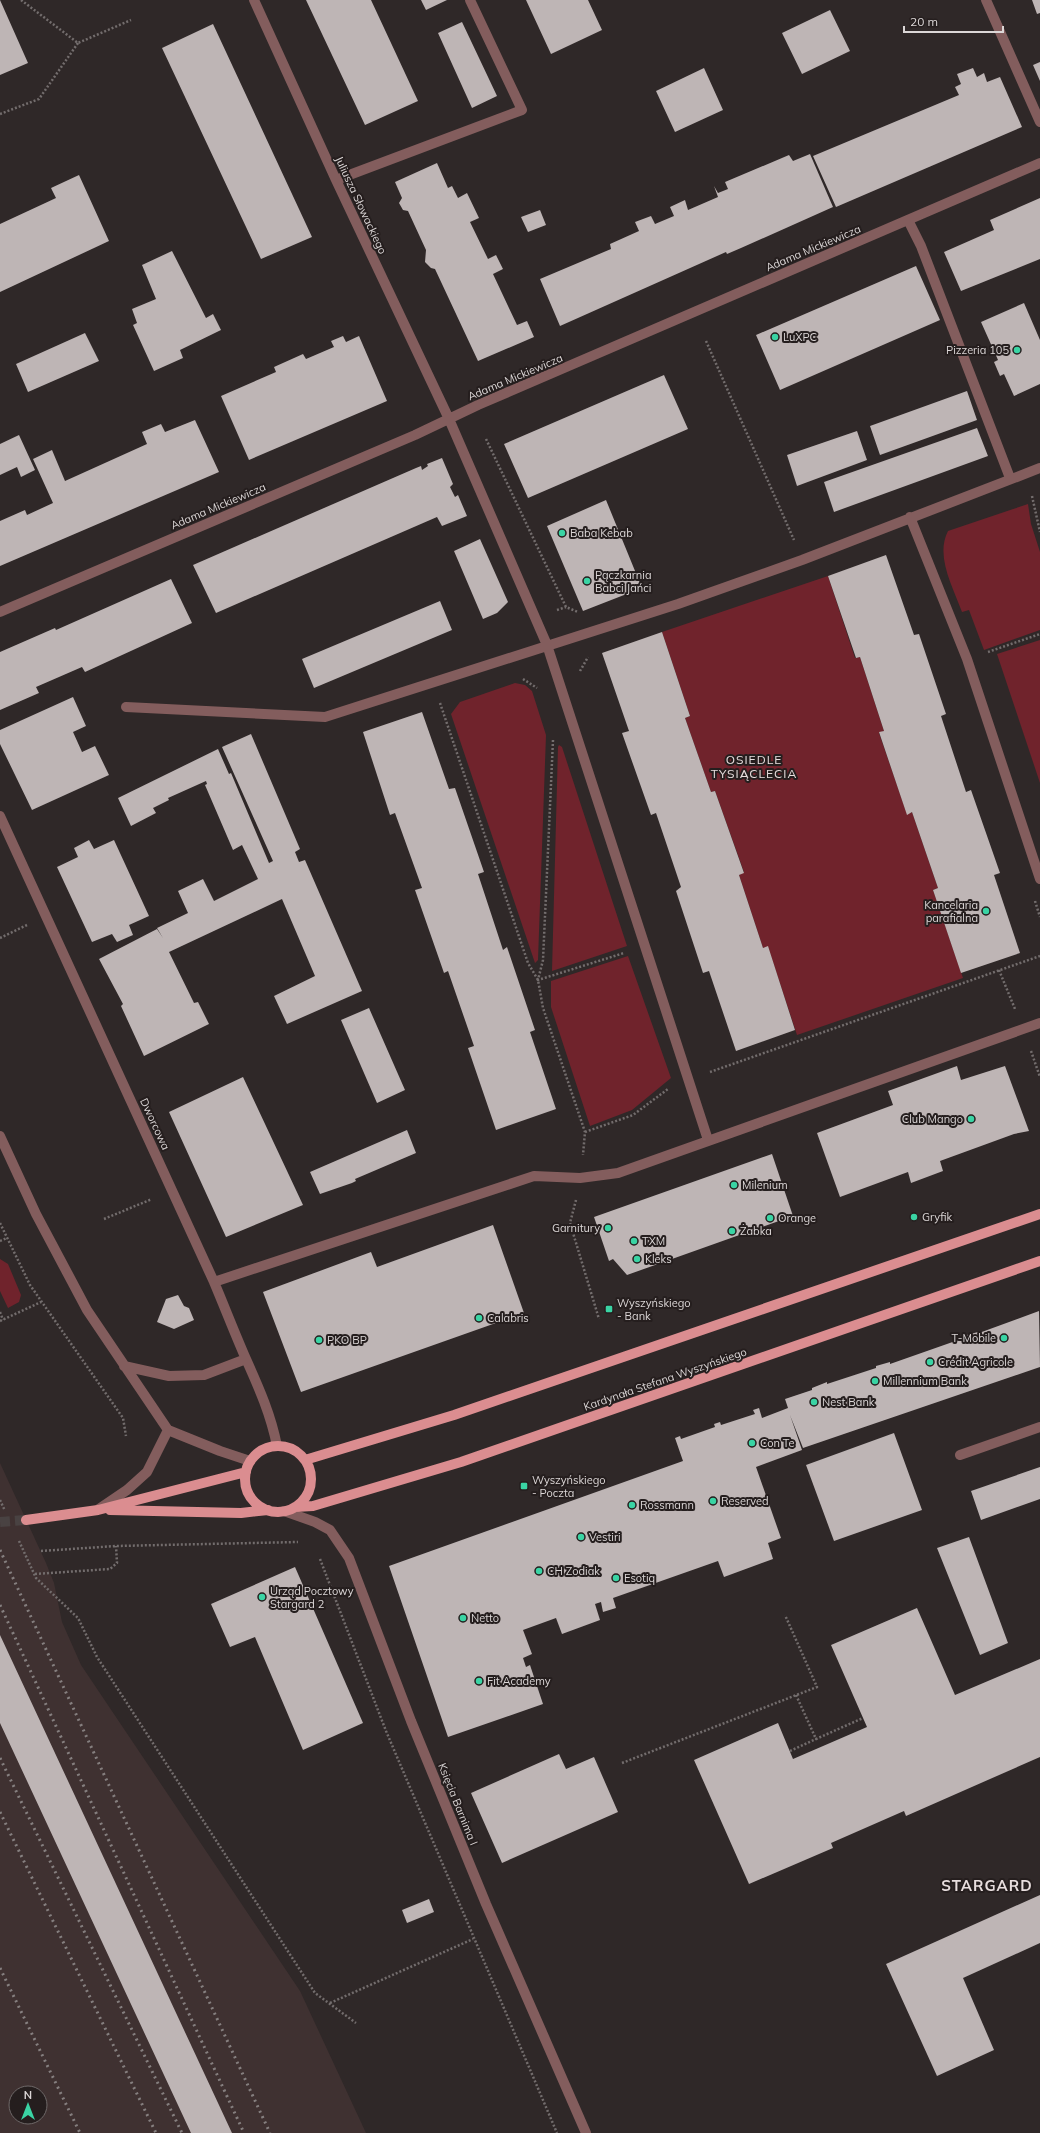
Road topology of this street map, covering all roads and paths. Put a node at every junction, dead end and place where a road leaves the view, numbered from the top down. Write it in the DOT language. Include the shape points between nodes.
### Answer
graph roads {
  1 [pos="21,0"];
  2 [pos="254,0"];
  3 [pos="470,0"];
  4 [pos="986,0"];
  5 [pos="131,20"];
  6 [pos="78,43"];
  7 [pos="0,114"];
  8 [pos="1040,122"];
  9 [pos="1040,163"];
  10 [pos="336,180"];
  11 [pos="908,220"];
  12 [pos="706,341"];
  13 [pos="450,419"];
  14 [pos="486,439"];
  15 [pos="1040,468"];
  16 [pos="1010,478"];
  17 [pos="910,517"];
  18 [pos="1040,532"];
  19 [pos="794,541"];
  20 [pos="787,544"];
  21 [pos="802,560"];
  22 [pos="0,612"];
  23 [pos="584,614"];
  24 [pos="1040,634"];
  25 [pos="547,645"];
  26 [pos="590,654"];
  27 [pos="967,659"];
  28 [pos="580,672"];
  29 [pos="520,679"];
  30 [pos="433,682"];
  31 [pos="538,689"];
  32 [pos="126,707"];
  33 [pos="553,734"];
  34 [pos="0,816"];
  35 [pos="1040,879"];
  36 [pos="1032,894"];
  37 [pos="1040,917"];
  38 [pos="29,924"];
  39 [pos="0,938"];
  40 [pos="645,946"];
  41 [pos="1040,956"];
  42 [pos="538,980"];
  43 [pos="1040,1023"];
  44 [pos="688,1080"];
  45 [pos="585,1132"];
  46 [pos="0,1136"];
  47 [pos="708,1140"];
  48 [pos="580,1178"];
  49 [pos="155,1198"];
  50 [pos="1040,1214"];
  51 [pos="104,1219"];
  52 [pos="0,1223"];
  53 [pos="7,1238"];
  54 [pos="0,1241"];
  55 [pos="1040,1261"];
  56 [pos="214,1282"];
  57 [pos="42,1302"];
  58 [pos="0,1312"];
  59 [pos="598,1319"];
  60 [pos="3,1320"];
  61 [pos="0,1321"];
  62 [pos="246,1359"];
  63 [pos="124,1366"];
  64 [pos="1040,1427"];
  65 [pos="168,1430"];
  66 [pos="126,1436"];
  67 [pos="278,1446"];
  68 [pos="960,1455"];
  69 [pos="305,1460"];
  70 [pos="250,1461"];
  71 [pos="246,1472"];
  72 [pos="0,1500"];
  73 [pos="294,1507"];
  74 [pos="98,1510"];
  75 [pos="269,1510"];
  76 [pos="284,1511"];
  77 [pos="6,1514"];
  78 [pos="26,1520"];
  79 [pos="16,1534"];
  80 [pos="303,1544"];
  81 [pos="116,1546"];
  82 [pos="41,1551"];
  83 [pos="318,1554"];
  84 [pos="323,1566"];
  85 [pos="35,1574"];
  86 [pos="785,1615"];
  87 [pos="796,1695"];
  88 [pos="863,1718"];
  89 [pos="816,1739"];
  90 [pos="790,1751"];
  91 [pos="622,1763"];
  92 [pos="473,1939"];
  93 [pos="329,2004"];
  94 [pos="356,2023"];
  95 [pos="586,2133"];
  1 -- 6 [label="path"];
  2 -- 10 [label="street, Juliusza Słowackiego"];
  3 -- 10 [label="street" via="522,110"];
  4 -- 8 [label="street"];
  5 -- 6 [label="path"];
  6 -- 7 [label="path" via="38,99"];
  9 -- 11 [label="street, Adama Mickiewicza"];
  10 -- 13 [label="street, Juliusza Słowackiego"];
  11 -- 13 [label="street, Adama Mickiewicza"];
  11 -- 16 [label="street" via="921,246"];
  12 -- 19 [label="path"];
  13 -- 22 [label="street, Adama Mickiewicza"];
  13 -- 25 [label="street, Juliusza Słowackiego"];
  14 -- 23 [label="path" via="566,607"];
  15 -- 16 [label="street"];
  16 -- 17 [label="street"];
  16 -- 18 [label="path" via="1033,496"];
  17 -- 21 [label="street"];
  17 -- 27 [label="street"];
  19 -- 20 [label="path"];
  19 -- 21 [label="path"];
  21 -- 25 [label="street" via="678,604"];
  24 -- 27 [label="path"];
  25 -- 30 [label="street"];
  25 -- 40 [label="street, Juliusza Słowackiego"];
  26 -- 28 [label="path"];
  27 -- 35 [label="street"];
  29 -- 31 [label="path" via="525,679"];
  30 -- 32 [label="street" via="325,717"];
  30 -- 42 [label="path" via="528,963"];
  33 -- 42 [label="path" via="543,960"];
  34 -- 56 [label="street, Dworcowa"];
  36 -- 37 [label="path"];
  38 -- 39 [label="path"];
  40 -- 42 [label="path"];
  40 -- 44 [label="street, Juliusza Słowackiego"];
  41 -- 44 [label="path"];
  42 -- 45 [label="path" via="543,1008"];
  43 -- 47 [label="street"];
  44 -- 45 [label="path" via="672,1086 633,1115"];
  44 -- 47 [label="street, Juliusza Słowackiego"];
  45 -- 48 [label="path"];
  46 -- 63 [label="street" via="36,1214 87,1310"];
  47 -- 48 [label="street" via="618,1173"];
  48 -- 56 [label="street" via="534,1176"];
  48 -- 59 [label="path" via="570,1223"];
  49 -- 51 [label="path"];
  50 -- 69 [label="main road" via="469,1410"];
  52 -- 53 [label="path"];
  53 -- 54 [label="path"];
  53 -- 57 [label="path" via="30,1285"];
  55 -- 73 [label="main road, Kardynała Stefana Wyszyńskiego" via="461,1462 313,1506"];
  56 -- 62 [label="street, Dworcowa"];
  57 -- 60 [label="path"];
  57 -- 66 [label="path" via="123,1418"];
  58 -- 60 [label="path"];
  60 -- 61 [label="path"];
  62 -- 63 [label="street" via="204,1375 169,1376"];
  62 -- 67 [label="street, Dworcowa" via="260,1388"];
  63 -- 65 [label="street"];
  64 -- 68 [label="street"];
  65 -- 70 [label="street"];
  65 -- 74 [label="street" via="148,1472"];
  67 -- 69 [label="main road" via="293,1449"];
  67 -- 70 [label="main road" via="257,1453"];
  69 -- 73 [label="main road" via="310,1470 309,1491"];
  70 -- 71 [label="main road"];
  71 -- 74 [label="main road"];
  71 -- 75 [label="main road" via="248,1492 254,1501"];
  72 -- 77 [label="path"];
  73 -- 76 [label="main road"];
  74 -- 75 [label="main road" via="241,1513"];
  74 -- 78 [label="main road"];
  75 -- 76 [label="main road"];
  76 -- 95 [label="street, Księcia Barnima I" via="330,1530 349,1558 411,1721 486,1904"];
  79 -- 85 [label="path"];
  80 -- 81 [label="path" via="297,1541"];
  81 -- 82 [label="path"];
  81 -- 85 [label="path" via="117,1563 110,1569"];
  83 -- 84 [label="path"];
  85 -- 93 [label="path" via="78,1618 97,1657 311,1987"];
  86 -- 87 [label="path" via="817,1687"];
  87 -- 89 [label="path"];
  87 -- 91 [label="path"];
  88 -- 89 [label="path"];
  89 -- 90 [label="path"];
  92 -- 93 [label="path"];
  93 -- 94 [label="path"];
}
